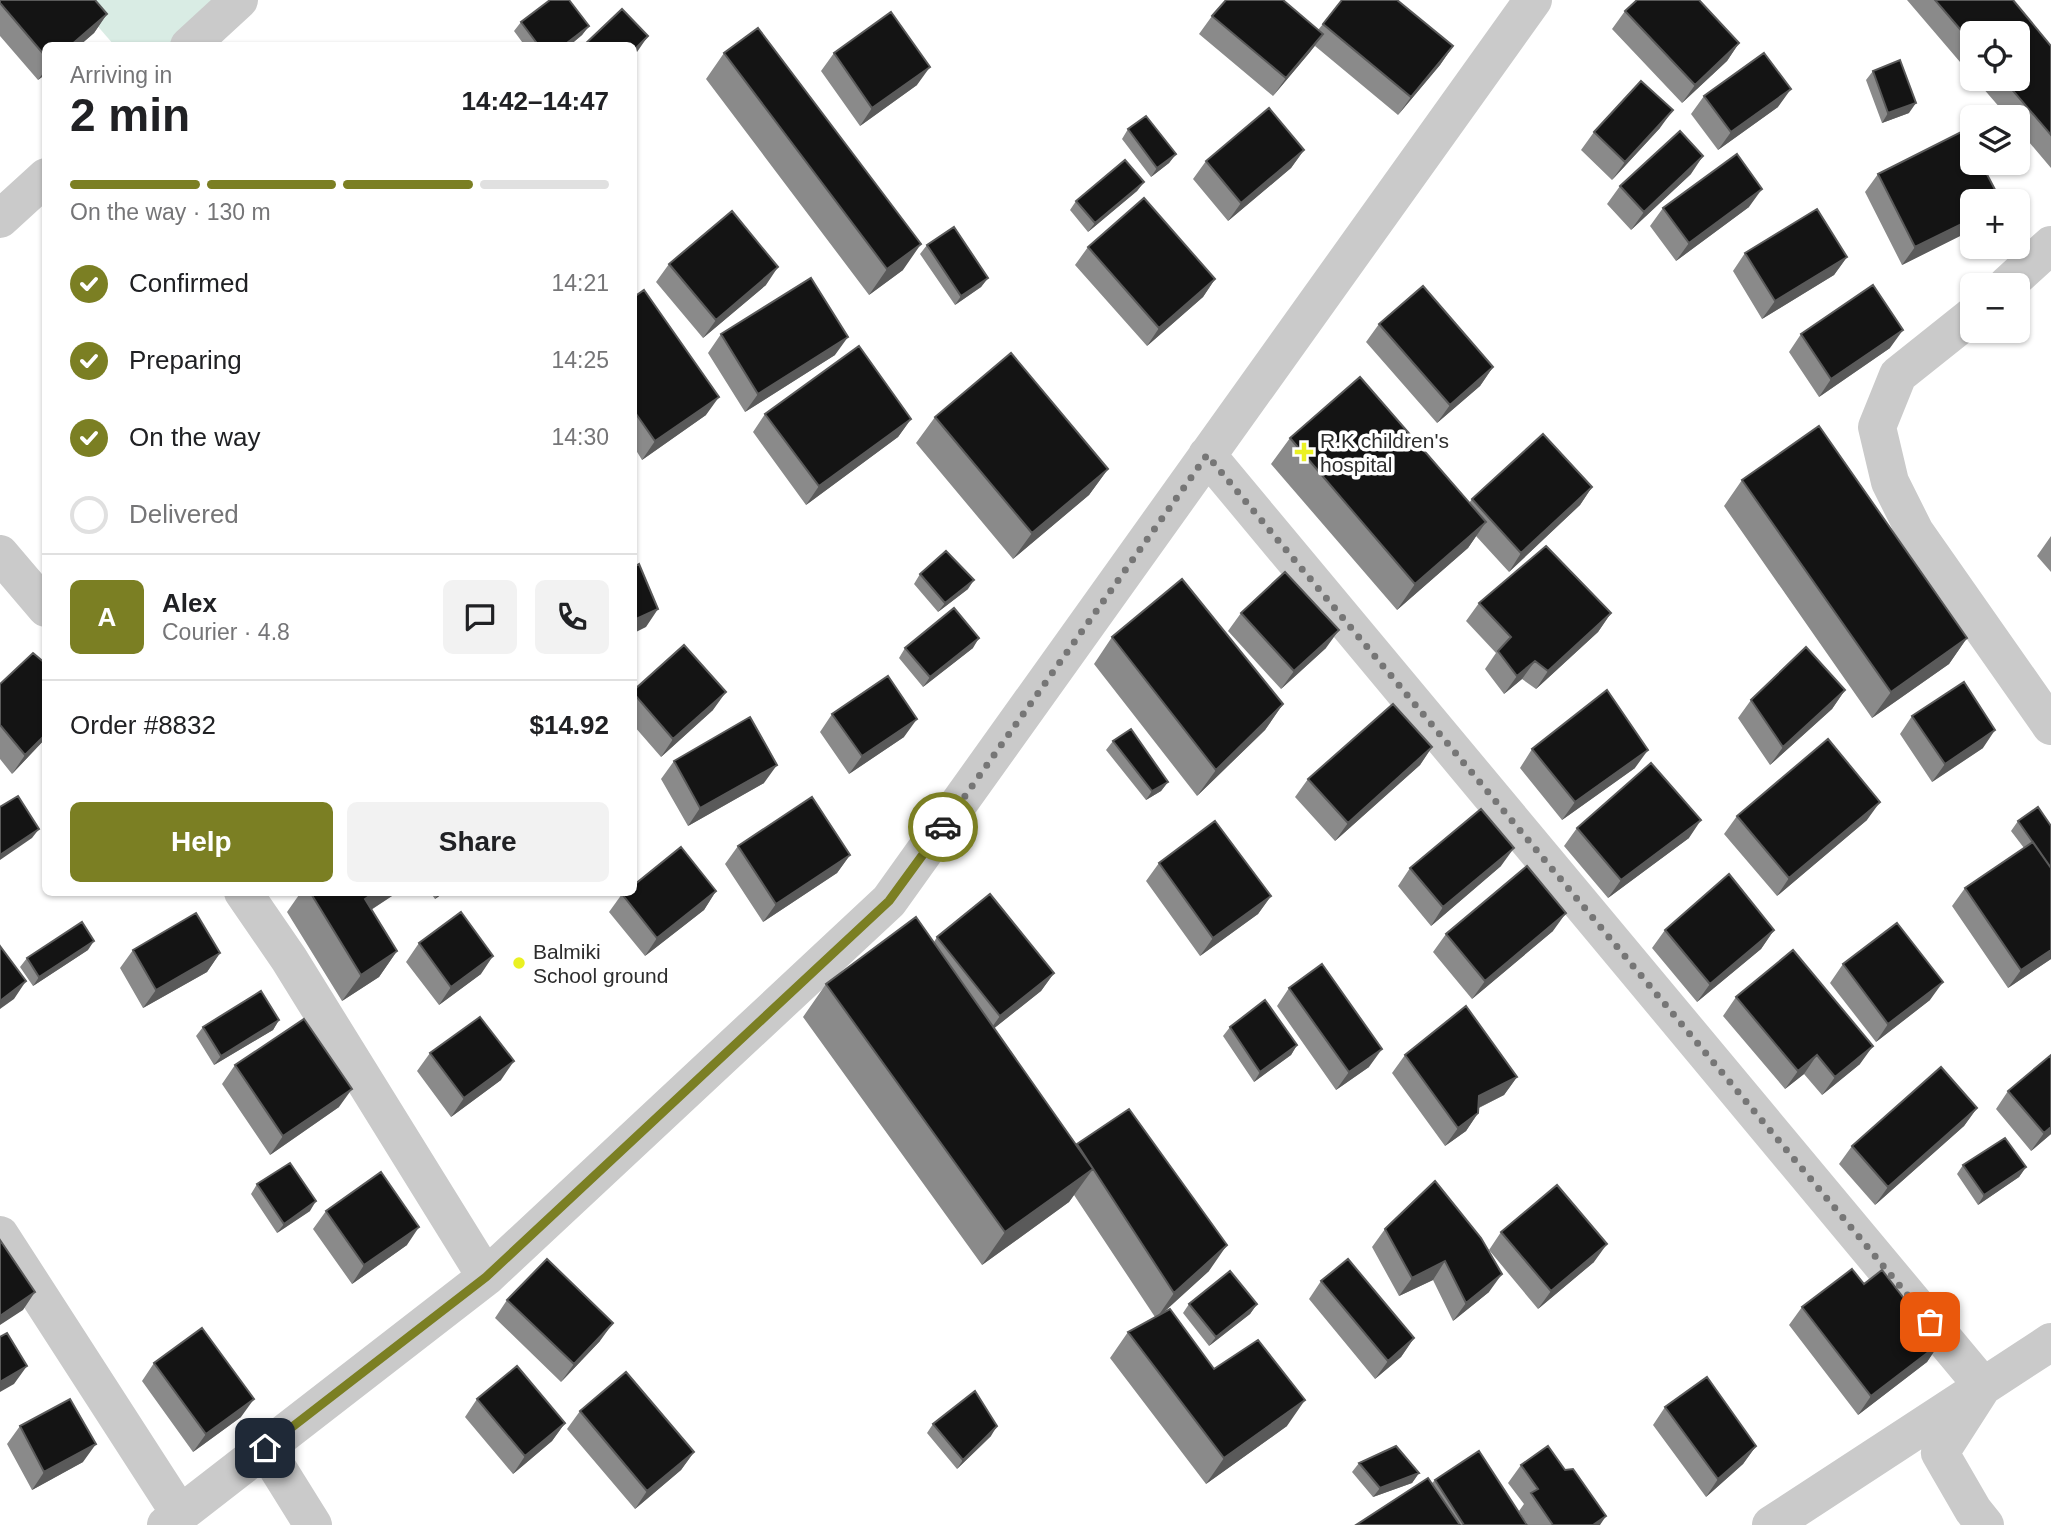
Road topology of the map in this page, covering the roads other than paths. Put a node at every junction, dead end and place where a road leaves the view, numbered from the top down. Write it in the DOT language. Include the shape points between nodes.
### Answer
graph roads {
  1 [pos="239,0"];
  2 [pos="1533,0"];
  3 [pos="193,42"];
  4 [pos="42,181"];
  5 [pos="0,219"];
  6 [pos="2051,245"];
  7 [pos="2020,273"];
  8 [pos="1960,326"];
  9 [pos="1207,455"];
  10 [pos="0,554"];
  11 [pos="42,603"];
  12 [pos="2051,726"];
  13 [pos="246,896"];
  14 [pos="0,1235"];
  15 [pos="486,1277"];
  16 [pos="2051,1342"];
  17 [pos="1983,1386"];
  18 [pos="265,1448"];
  19 [pos="173,1520"];
  20 [pos="313,1525"];
  21 [pos="1771,1525"];
  22 [pos="1985,1525"];
  1 -- 3 [label="street"];
  2 -- 9 [label="street"];
  4 -- 5 [label="street"];
  6 -- 7 [label="street"];
  8 -- 12 [label="street" via="1898,375 1877,427 1890,482 1915,532"];
  9 -- 15 [label="street" via="889,901"];
  9 -- 17 [label="street"];
  10 -- 11 [label="street"];
  13 -- 15 [label="street"];
  14 -- 19 [label="street"];
  15 -- 18 [label="street"];
  16 -- 17 [label="street"];
  17 -- 21 [label="street"];
  17 -- 22 [label="street" via="1940,1453"];
  18 -- 19 [label="street"];
  18 -- 20 [label="street"];
}
